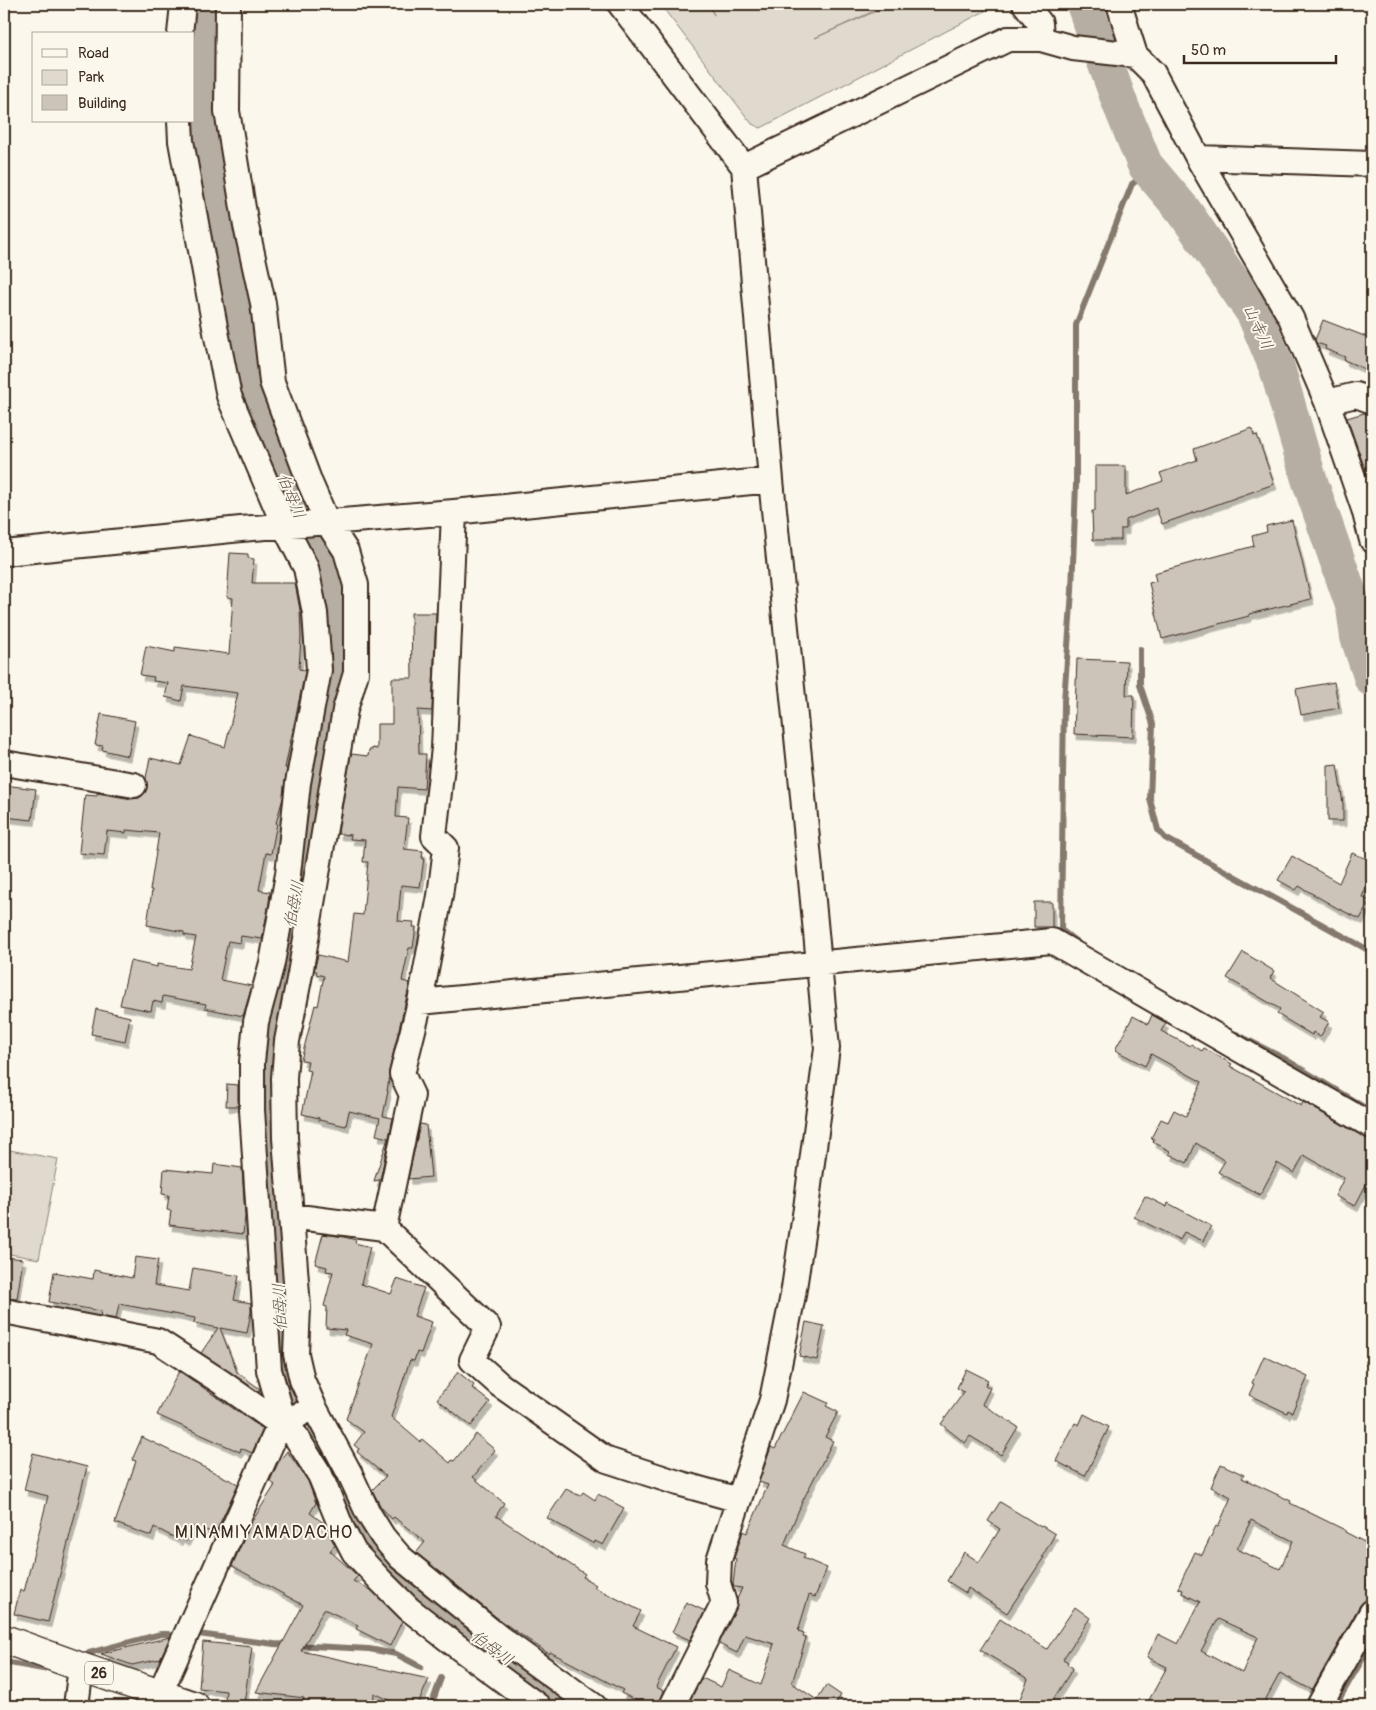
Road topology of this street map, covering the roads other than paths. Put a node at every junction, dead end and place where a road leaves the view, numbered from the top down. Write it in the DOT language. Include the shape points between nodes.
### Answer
graph roads {
  1 [pos="183,4"];
  2 [pos="228,4"];
  3 [pos="620,4"];
  4 [pos="1025,4"];
  5 [pos="1119,4"];
  6 [pos="180,32"];
  7 [pos="1041,39"];
  8 [pos="1128,54"];
  9 [pos="180,122"];
  10 [pos="1198,158"];
  11 [pos="1372,164"];
  12 [pos="744,167"];
  13 [pos="1372,401"];
  14 [pos="1328,402"];
  15 [pos="771,480"];
  16 [pos="1368,509"];
  17 [pos="454,512"];
  18 [pos="306,524"];
  19 [pos="1372,540"];
  20 [pos="4,553"];
  21 [pos="4,764"];
  22 [pos="134,785"];
  23 [pos="294,819"];
  24 [pos="326,824"];
  25 [pos="818,965"];
  26 [pos="420,1002"];
  27 [pos="1372,1126"];
  28 [pos="291,1216"];
  29 [pos="384,1228"];
  30 [pos="4,1310"];
  31 [pos="314,1407"];
  32 [pos="283,1423"];
  33 [pos="739,1500"];
  34 [pos="1372,1612"];
  35 [pos="470,1614"];
  36 [pos="4,1639"];
  37 [pos="450,1641"];
  38 [pos="81,1667"];
  39 [pos="160,1693"];
  40 [pos="76,1706"];
  41 [pos="196,1706"];
  42 [pos="538,1706"];
  43 [pos="594,1706"];
  44 [pos="672,1706"];
  45 [pos="1319,1706"];
  1 -- 6 [label="street"];
  2 -- 18 [label="street" via="227,111 246,226 263,303 272,382 310,483"];
  3 -- 12 [label="street"];
  4 -- 7 [label="street" via="1040,23"];
  5 -- 8 [label="street"];
  7 -- 8 [label="street" via="1074,48"];
  7 -- 12 [label="street" via="1008,39"];
  8 -- 10 [label="street" via="1153,73"];
  9 -- 18 [label="street" via="214,327 229,396"];
  10 -- 11 [label="street"];
  10 -- 14 [label="street" via="1292,318"];
  12 -- 15 [label="street"];
  13 -- 14 [label="street" via="1356,396"];
  14 -- 16 [label="street"];
  15 -- 17 [label="street"];
  15 -- 25 [label="street"];
  16 -- 19 [label="street"];
  17 -- 18 [label="street"];
  17 -- 26 [label="street" via="444,748 434,836 446,848"];
  18 -- 20 [label="street"];
  18 -- 23 [label="street" via="306,568 315,613 319,670"];
  18 -- 24 [label="street" via="346,551 356,585 356,673 345,710"];
  21 -- 22 [label="street"];
  23 -- 24 [label="street"];
  23 -- 32 [label="street" via="288,874 272,963 256,1022 252,1062 252,1110 269,1370"];
  24 -- 28 [label="street" via="287,1041 285,1138"];
  25 -- 26 [label="street"];
  25 -- 27 [label="street" via="1052,941"];
  25 -- 33 [label="street" via="827,1048 806,1208 772,1400"];
  26 -- 29 [label="street" via="402,1074 412,1095"];
  28 -- 29 [label="street"];
  28 -- 31 [label="street" via="298,1307 296,1354 302,1380"];
  29 -- 33 [label="street" via="488,1327 472,1360 500,1384 608,1460"];
  30 -- 32 [label="street" via="158,1341"];
  31 -- 32 [label="street"];
  31 -- 35 [label="street" via="383,1536 400,1558"];
  32 -- 37 [label="street" via="320,1475 354,1552 409,1609"];
  32 -- 39 [label="street"];
  33 -- 44 [label="street" via="718,1560 718,1583 724,1603"];
  34 -- 45 [label="street"];
  35 -- 37 [label="street"];
  35 -- 43 [label="street"];
  36 -- 38 [label="main road, 26"];
  37 -- 42 [label="street"];
  38 -- 39 [label="main road, 26"];
  38 -- 40 [label="street"];
  39 -- 41 [label="main road, 26"];
}
